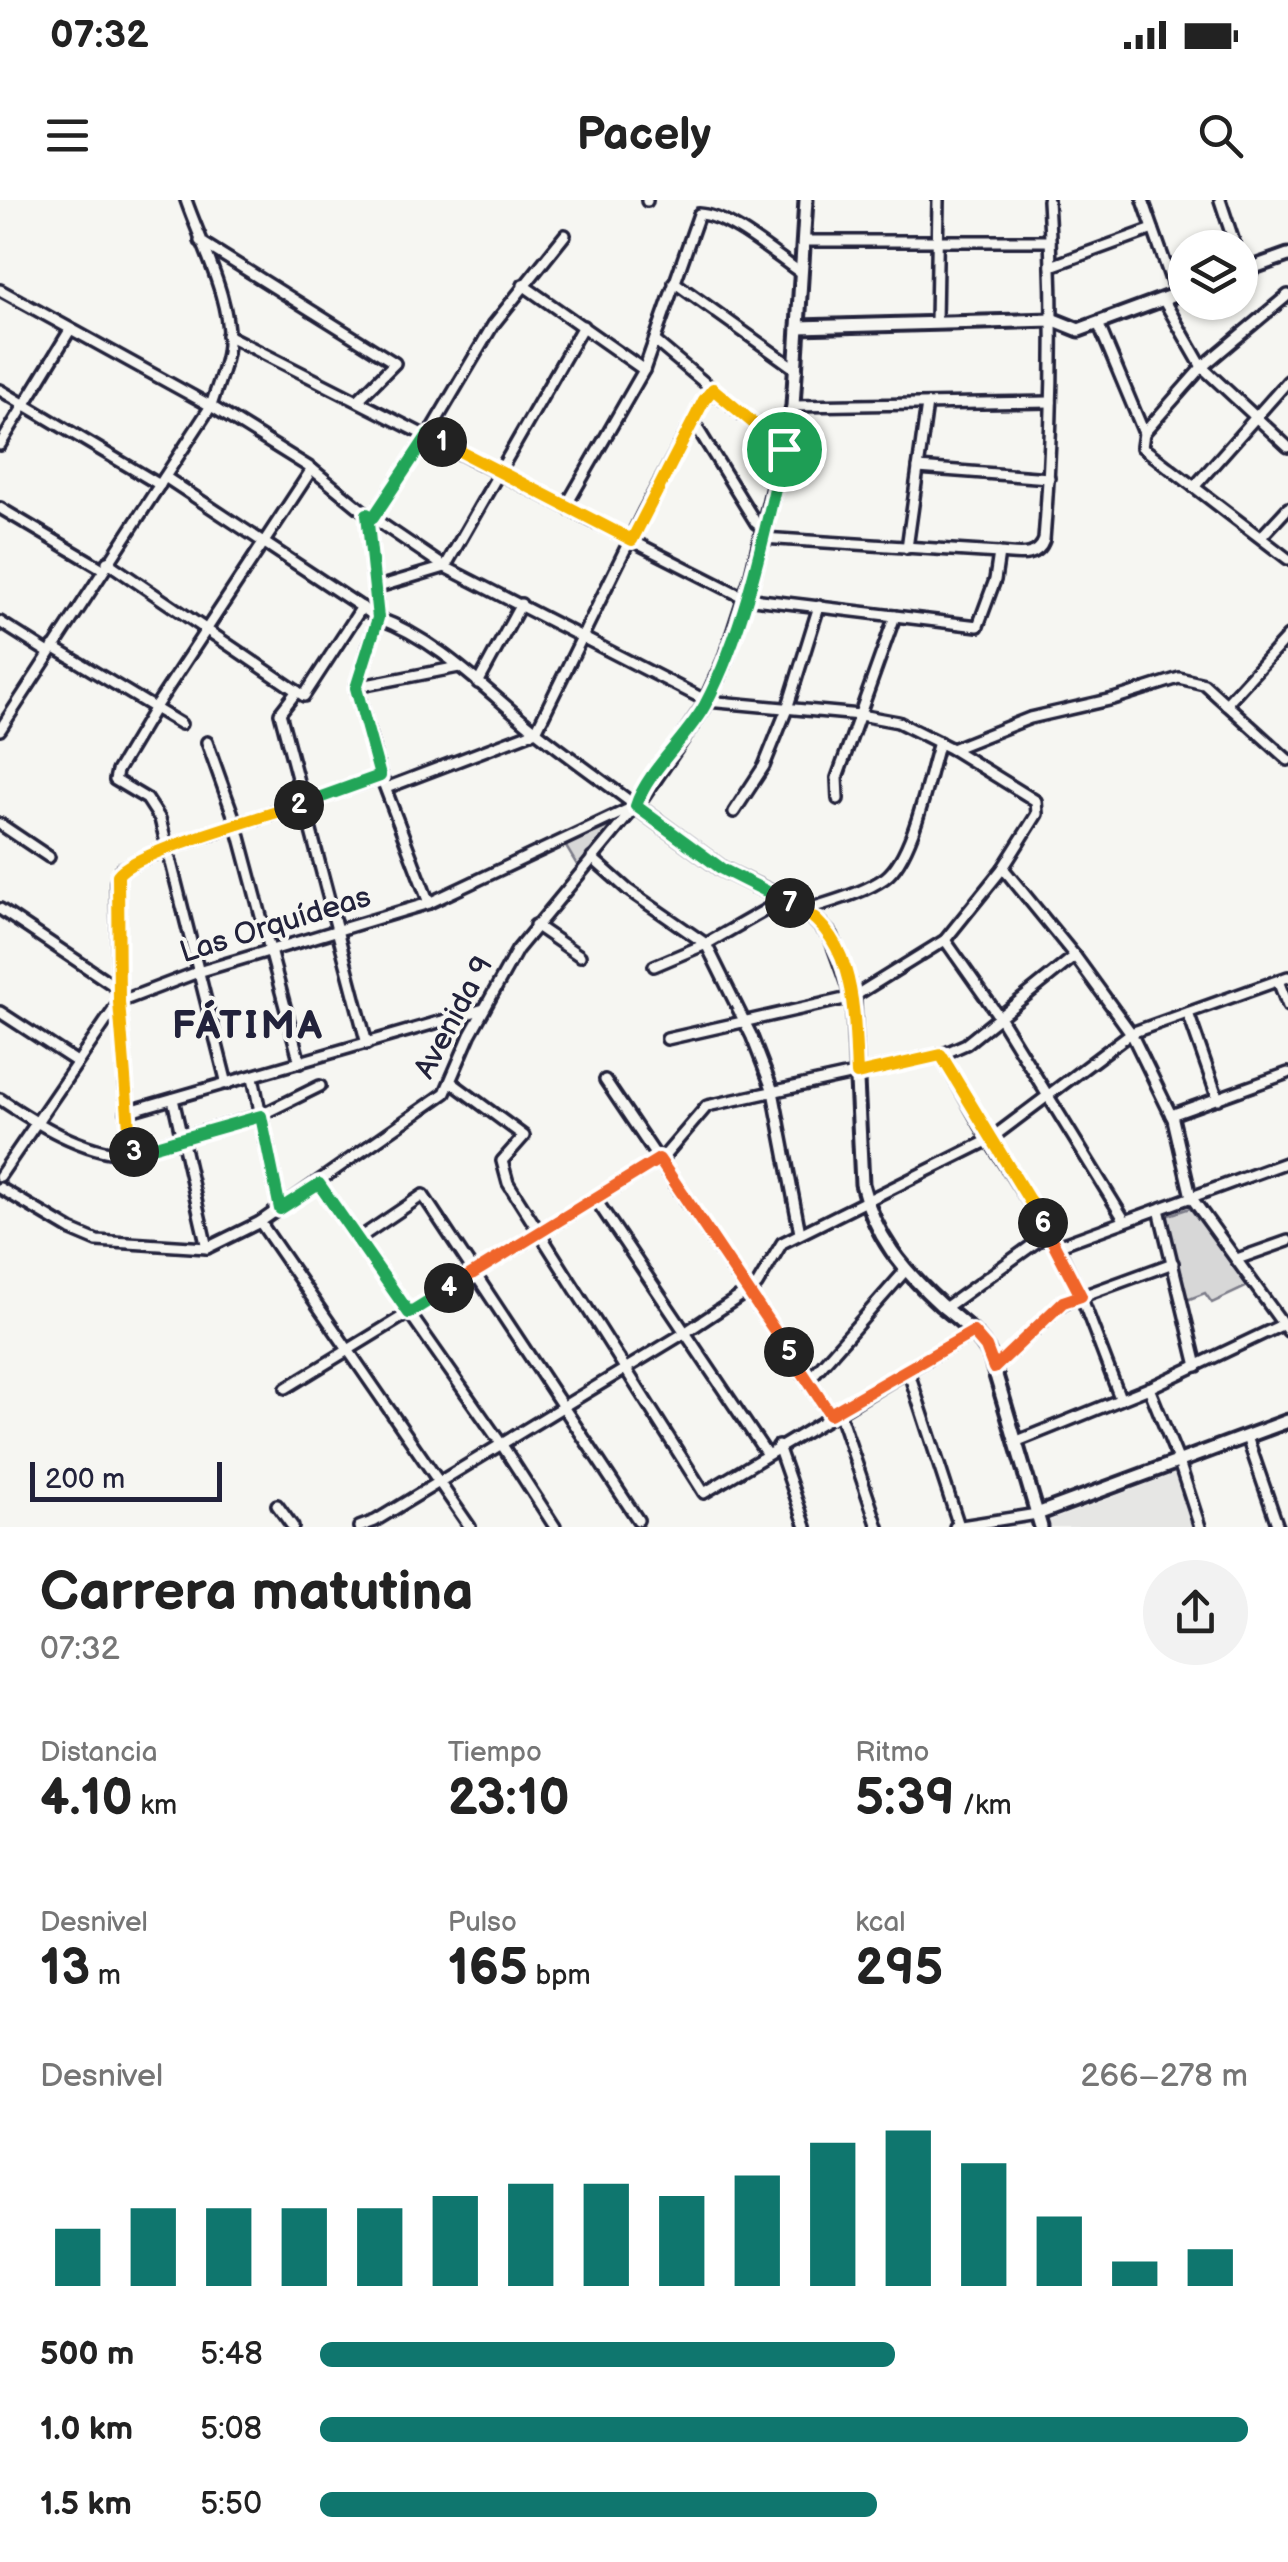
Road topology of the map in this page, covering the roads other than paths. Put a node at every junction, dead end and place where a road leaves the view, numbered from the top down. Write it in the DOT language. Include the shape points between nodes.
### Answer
graph roads {
  1 [pos="186,200"];
  2 [pos="806,200"];
  3 [pos="938,200"];
  4 [pos="1048,200"];
  5 [pos="1144,200"];
  6 [pos="1220,200"];
  7 [pos="1153,230"];
  8 [pos="1230,230"];
  9 [pos="565,236"];
  10 [pos="937,240"];
  11 [pos="803,241"];
  12 [pos="1050,241"];
  13 [pos="200,242"];
  14 [pos="1288,256"];
  15 [pos="1258,264"];
  16 [pos="1052,266"];
  17 [pos="801,273"];
  18 [pos="1168,274"];
  19 [pos="674,282"];
  20 [pos="523,285"];
  21 [pos="0,290"];
  22 [pos="1288,295"];
  23 [pos="1168,298"];
  24 [pos="1054,320"];
  25 [pos="1184,320"];
  26 [pos="936,323"];
  27 [pos="1098,323"];
  28 [pos="583,326"];
  29 [pos="798,327"];
  30 [pos="70,330"];
  31 [pos="227,335"];
  32 [pos="655,341"];
  33 [pos="1202,367"];
  34 [pos="644,370"];
  35 [pos="796,370"];
  36 [pos="1288,381"];
  37 [pos="713,389"];
  38 [pos="0,390"];
  39 [pos="358,400"];
  40 [pos="1051,402"];
  41 [pos="24,404"];
  42 [pos="927,404"];
  43 [pos="211,406"];
  44 [pos="793,406"];
  45 [pos="1255,417"];
  46 [pos="693,420"];
  47 [pos="1144,432"];
  48 [pos="428,435"];
  49 [pos="0,445"];
  50 [pos="1288,447"];
  51 [pos="784,449"];
  52 [pos="918,468"];
  53 [pos="312,470"];
  54 [pos="499,473"];
  55 [pos="1049,478"];
  56 [pos="163,481"];
  57 [pos="1194,486"];
  58 [pos="566,506"];
  59 [pos="0,508"];
  60 [pos="1288,508"];
  61 [pos="370,516"];
  62 [pos="763,534"];
  63 [pos="1262,536"];
  64 [pos="632,540"];
  65 [pos="265,543"];
  66 [pos="907,548"];
  67 [pos="999,554"];
  68 [pos="1288,559"];
  69 [pos="105,566"];
  70 [pos="444,567"];
  71 [pos="375,588"];
  72 [pos="745,598"];
  73 [pos="521,604"];
  74 [pos="818,606"];
  75 [pos="362,607"];
  76 [pos="895,616"];
  77 [pos="378,618"];
  78 [pos="0,622"];
  79 [pos="207,629"];
  80 [pos="1288,636"];
  81 [pos="584,638"];
  82 [pos="52,650"];
  83 [pos="458,667"];
  84 [pos="478,683"];
  85 [pos="356,688"];
  86 [pos="297,691"];
  87 [pos="706,701"];
  88 [pos="1226,704"];
  89 [pos="154,709"];
  90 [pos="788,709"];
  91 [pos="860,715"];
  92 [pos="181,724"];
  93 [pos="0,730"];
  94 [pos="536,731"];
  95 [pos="208,742"];
  96 [pos="940,742"];
  97 [pos="952,748"];
  98 [pos="1288,760"];
  99 [pos="380,776"];
  100 [pos="386,788"];
  101 [pos="838,799"];
  102 [pos="305,802"];
  103 [pos="636,806"];
  104 [pos="734,812"];
  105 [pos="0,824"];
  106 [pos="236,826"];
  107 [pos="168,848"];
  108 [pos="49,858"];
  109 [pos="592,858"];
  110 [pos="1004,868"];
  111 [pos="782,900"];
  112 [pos="429,903"];
  113 [pos="806,910"];
  114 [pos="2,916"];
  115 [pos="535,925"];
  116 [pos="337,929"];
  117 [pos="946,940"];
  118 [pos="706,944"];
  119 [pos="270,950"];
  120 [pos="580,956"];
  121 [pos="1075,956"];
  122 [pos="654,966"];
  123 [pos="198,972"];
  124 [pos="1283,979"];
  125 [pos="119,989"];
  126 [pos="853,997"];
  127 [pos="119,1002"];
  128 [pos="1288,1006"];
  129 [pos="484,1009"];
  130 [pos="0,1012"];
  131 [pos="1188,1014"];
  132 [pos="1000,1018"];
  133 [pos="744,1021"];
  134 [pos="1131,1033"];
  135 [pos="667,1039"];
  136 [pos="367,1044"];
  137 [pos="941,1055"];
  138 [pos="76,1062"];
  139 [pos="300,1064"];
  140 [pos="1288,1073"];
  141 [pos="857,1074"];
  142 [pos="252,1076"];
  143 [pos="606,1080"];
  144 [pos="451,1082"];
  145 [pos="227,1084"];
  146 [pos="320,1086"];
  147 [pos="773,1091"];
  148 [pos="1047,1094"];
  149 [pos="1218,1098"];
  150 [pos="0,1099"];
  151 [pos="172,1099"];
  152 [pos="126,1112"];
  153 [pos="1171,1115"];
  154 [pos="261,1116"];
  155 [pos="36,1123"];
  156 [pos="183,1140"];
  157 [pos="989,1140"];
  158 [pos="131,1153"];
  159 [pos="659,1159"];
  160 [pos="1288,1162"];
  161 [pos="0,1176"];
  162 [pos="319,1184"];
  163 [pos="0,1188"];
  164 [pos="1191,1197"];
  165 [pos="596,1200"];
  166 [pos="866,1202"];
  167 [pos="280,1209"];
  168 [pos="1158,1209"];
  169 [pos="1124,1221"];
  170 [pos="260,1222"];
  171 [pos="800,1232"];
  172 [pos="1049,1233"];
  173 [pos="538,1234"];
  174 [pos="358,1240"];
  175 [pos="1288,1241"];
  176 [pos="1057,1246"];
  177 [pos="207,1248"];
  178 [pos="1237,1259"];
  179 [pos="1173,1263"];
  180 [pos="905,1272"];
  181 [pos="473,1273"];
  182 [pos="749,1290"];
  183 [pos="1081,1296"];
  184 [pos="945,1308"];
  185 [pos="409,1313"];
  186 [pos="1287,1326"];
  187 [pos="686,1332"];
  188 [pos="973,1332"];
  189 [pos="350,1350"];
  190 [pos="1197,1366"];
  191 [pos="624,1368"];
  192 [pos="994,1368"];
  193 [pos="908,1370"];
  194 [pos="808,1381"];
  195 [pos="286,1388"];
  196 [pos="1148,1388"];
  197 [pos="1120,1398"];
  198 [pos="562,1407"];
  199 [pos="834,1412"];
  200 [pos="1288,1422"];
  201 [pos="1247,1437"];
  202 [pos="1015,1442"];
  203 [pos="502,1445"];
  204 [pos="778,1446"];
  205 [pos="766,1453"];
  206 [pos="1179,1462"];
  207 [pos="440,1481"];
  208 [pos="277,1504"];
  209 [pos="638,1520"];
  210 [pos="1039,1520"];
  211 [pos="377,1524"];
  212 [pos="293,1527"];
  213 [pos="359,1527"];
  214 [pos="470,1527"];
  215 [pos="555,1527"];
  216 [pos="806,1527"];
  217 [pos="878,1527"];
  218 [pos="957,1527"];
  219 [pos="1200,1527"];
  220 [pos="1278,1527"];
  1 -- 13 [label="street"];
  2 -- 11 [label="main road"];
  3 -- 10 [label="street"];
  4 -- 12 [label="street"];
  5 -- 7 [label="street"];
  6 -- 8 [label="street"];
  7 -- 16 [label="street"];
  7 -- 18 [label="street"];
  9 -- 20 [label="street"];
  10 -- 11 [label="street"];
  10 -- 12 [label="street"];
  10 -- 26 [label="street"];
  11 -- 17 [label="main road"];
  12 -- 16 [label="street"];
  13 -- 31 [label="street" via="221,294"];
  13 -- 39 [label="street" via="395,363"];
  14 -- 15 [label="main road"];
  16 -- 24 [label="street"];
  17 -- 19 [label="street" via="732,226 699,214"];
  17 -- 29 [label="main road"];
  19 -- 32 [label="street"];
  19 -- 35 [label="street"];
  20 -- 28 [label="street"];
  20 -- 48 [label="street"];
  21 -- 30 [label="street"];
  22 -- 33 [label="street"];
  23 -- 27 [label="main road"];
  24 -- 26 [label="main road"];
  24 -- 27 [label="main road" via="1079,330"];
  24 -- 40 [label="street"];
  25 -- 33 [label="street"];
  26 -- 29 [label="main road"];
  27 -- 47 [label="street"];
  28 -- 34 [label="street"];
  28 -- 54 [label="street"];
  29 -- 35 [label="main road"];
  30 -- 41 [label="street"];
  30 -- 43 [label="street"];
  31 -- 39 [label="street"];
  31 -- 43 [label="street"];
  32 -- 34 [label="street"];
  32 -- 37 [label="street"];
  33 -- 45 [label="street"];
  33 -- 47 [label="street"];
  34 -- 58 [label="street"];
  35 -- 44 [label="main road"];
  36 -- 45 [label="street"];
  37 -- 46 [label="street"];
  37 -- 51 [label="street"];
  38 -- 41 [label="street"];
  39 -- 48 [label="street"];
  40 -- 42 [label="street"];
  40 -- 55 [label="street"];
  41 -- 49 [label="street"];
  41 -- 56 [label="street"];
  42 -- 44 [label="street"];
  42 -- 52 [label="street"];
  43 -- 53 [label="street"];
  43 -- 56 [label="street"];
  44 -- 51 [label="main road"];
  45 -- 50 [label="street"];
  45 -- 57 [label="street"];
  46 -- 62 [label="street"];
  46 -- 64 [label="street"];
  47 -- 57 [label="street" via="1148,453"];
  48 -- 54 [label="street"];
  48 -- 61 [label="street"];
  51 -- 62 [label="main road"];
  52 -- 55 [label="street"];
  52 -- 66 [label="street"];
  53 -- 61 [label="street"];
  53 -- 65 [label="street"];
  54 -- 58 [label="street"];
  54 -- 70 [label="street"];
  55 -- 67 [label="street" via="1043,545 1030,554"];
  56 -- 65 [label="street"];
  56 -- 69 [label="street"];
  57 -- 63 [label="street"];
  58 -- 64 [label="street"];
  59 -- 69 [label="street"];
  60 -- 63 [label="street"];
  61 -- 70 [label="street"];
  61 -- 71 [label="street"];
  62 -- 66 [label="street"];
  62 -- 72 [label="main road"];
  63 -- 68 [label="street"];
  64 -- 72 [label="street"];
  64 -- 81 [label="street"];
  65 -- 75 [label="street"];
  65 -- 79 [label="street"];
  66 -- 67 [label="street"];
  67 -- 76 [label="street" via="978,626"];
  69 -- 79 [label="street"];
  69 -- 82 [label="street"];
  70 -- 71 [label="street"];
  70 -- 73 [label="street"];
  71 -- 77 [label="street"];
  72 -- 74 [label="street"];
  72 -- 87 [label="main road"];
  73 -- 81 [label="street"];
  73 -- 84 [label="street"];
  74 -- 76 [label="street"];
  74 -- 90 [label="street"];
  75 -- 77 [label="street"];
  75 -- 86 [label="street" via="304,696"];
  76 -- 91 [label="street"];
  77 -- 83 [label="street" via="404,627"];
  77 -- 85 [label="street"];
  78 -- 82 [label="street"];
  79 -- 86 [label="street"];
  79 -- 89 [label="street"];
  80 -- 88 [label="street"];
  81 -- 87 [label="street"];
  81 -- 94 [label="street"];
  82 -- 89 [label="street"];
  82 -- 93 [label="street"];
  83 -- 84 [label="street"];
  83 -- 85 [label="street"];
  84 -- 94 [label="street"];
  85 -- 99 [label="street"];
  86 -- 102 [label="street" via="280,713"];
  87 -- 90 [label="street"];
  87 -- 103 [label="main road"];
  88 -- 97 [label="street" via="1204,684 1180,678 1030,718"];
  88 -- 98 [label="street"];
  89 -- 92 [label="street"];
  89 -- 107 [label="street" via="115,780 154,806"];
  90 -- 91 [label="street"];
  90 -- 104 [label="street" via="764,766"];
  91 -- 96 [label="street" via="898,722"];
  91 -- 101 [label="street" via="837,778"];
  94 -- 100 [label="street"];
  94 -- 103 [label="street"];
  95 -- 106 [label="street"];
  96 -- 97 [label="street"];
  96 -- 113 [label="street" via="905,853 888,876"];
  97 -- 110 [label="street" via="1039,808"];
  99 -- 100 [label="street"];
  99 -- 102 [label="street"];
  100 -- 112 [label="street"];
  102 -- 106 [label="street"];
  102 -- 116 [label="street"];
  103 -- 109 [label="street, Avenida 9"];
  103 -- 111 [label="main road" via="707,860"];
  103 -- 112 [label="street, Las Orquídeas"];
  105 -- 108 [label="street"];
  106 -- 107 [label="street"];
  106 -- 119 [label="street"];
  107 -- 123 [label="street"];
  107 -- 125 [label="street" via="118,875"];
  109 -- 115 [label="street, Avenida 9"];
  109 -- 118 [label="street"];
  110 -- 117 [label="street"];
  110 -- 121 [label="street"];
  111 -- 113 [label="main road"];
  111 -- 118 [label="street"];
  112 -- 116 [label="street, Las Orquídeas"];
  113 -- 126 [label="main road" via="838,948"];
  114 -- 125 [label="street"];
  115 -- 120 [label="street"];
  115 -- 129 [label="street, Avenida 9"];
  116 -- 119 [label="street, Las Orquídeas"];
  116 -- 136 [label="street"];
  117 -- 126 [label="street"];
  117 -- 132 [label="street"];
  118 -- 122 [label="street"];
  118 -- 133 [label="street"];
  119 -- 123 [label="street, Las Orquídeas"];
  119 -- 139 [label="street"];
  121 -- 132 [label="street"];
  121 -- 134 [label="street"];
  123 -- 127 [label="street, Las Orquídeas"];
  123 -- 145 [label="street"];
  124 -- 128 [label="street"];
  124 -- 131 [label="street"];
  125 -- 127 [label="street"];
  126 -- 133 [label="street"];
  126 -- 141 [label="main road"];
  127 -- 138 [label="street"];
  127 -- 152 [label="street"];
  129 -- 136 [label="street"];
  129 -- 144 [label="street, Avenida 9"];
  130 -- 138 [label="street"];
  131 -- 134 [label="street"];
  131 -- 149 [label="street"];
  132 -- 137 [label="street"];
  132 -- 148 [label="street"];
  133 -- 135 [label="street"];
  133 -- 147 [label="street"];
  134 -- 148 [label="street"];
  134 -- 153 [label="street"];
  136 -- 139 [label="street"];
  137 -- 141 [label="street"];
  137 -- 157 [label="street"];
  138 -- 155 [label="street"];
  139 -- 142 [label="street"];
  140 -- 149 [label="street"];
  141 -- 147 [label="street"];
  141 -- 166 [label="main road"];
  142 -- 145 [label="street"];
  142 -- 154 [label="street"];
  143 -- 159 [label="street"];
  144 -- 162 [label="street, Avenida 9" via="429,1106"];
  144 -- 173 [label="street" via="524,1136 502,1161"];
  145 -- 151 [label="street"];
  146 -- 154 [label="street"];
  147 -- 159 [label="street" via="707,1106"];
  147 -- 171 [label="street"];
  148 -- 157 [label="street"];
  148 -- 169 [label="street"];
  149 -- 153 [label="street"];
  150 -- 155 [label="street"];
  151 -- 152 [label="street"];
  151 -- 156 [label="street"];
  152 -- 158 [label="street"];
  153 -- 164 [label="street"];
  154 -- 156 [label="street"];
  154 -- 167 [label="street"];
  155 -- 158 [label="street" via="109,1154"];
  155 -- 161 [label="street"];
  156 -- 158 [label="street"];
  156 -- 177 [label="street"];
  157 -- 166 [label="street"];
  157 -- 172 [label="street"];
  159 -- 165 [label="street"];
  159 -- 182 [label="street"];
  160 -- 164 [label="street"];
  162 -- 167 [label="street, Avenida 9"];
  162 -- 174 [label="street"];
  163 -- 177 [label="street, Avenida 9" via="97,1241"];
  164 -- 168 [label="street"];
  164 -- 178 [label="street"];
  165 -- 173 [label="street"];
  165 -- 187 [label="street"];
  166 -- 171 [label="street"];
  166 -- 180 [label="main road"];
  167 -- 170 [label="street, Avenida 9"];
  168 -- 169 [label="street"];
  168 -- 179 [label="street"];
  169 -- 176 [label="street"];
  170 -- 177 [label="street, Avenida 9"];
  170 -- 189 [label="street"];
  171 -- 182 [label="street" via="777,1248"];
  172 -- 176 [label="street"];
  172 -- 184 [label="street"];
  173 -- 181 [label="street"];
  173 -- 191 [label="street"];
  174 -- 181 [label="street" via="424,1196"];
  174 -- 185 [label="street"];
  175 -- 178 [label="street"];
  176 -- 183 [label="street"];
  178 -- 186 [label="street"];
  179 -- 183 [label="street"];
  179 -- 190 [label="street"];
  180 -- 184 [label="main road"];
  180 -- 194 [label="street"];
  181 -- 185 [label="street"];
  181 -- 198 [label="street"];
  182 -- 187 [label="street"];
  182 -- 194 [label="street"];
  183 -- 192 [label="street" via="1063,1302"];
  183 -- 197 [label="street"];
  184 -- 188 [label="main road"];
  185 -- 189 [label="street"];
  185 -- 203 [label="street"];
  186 -- 190 [label="street"];
  187 -- 191 [label="street"];
  187 -- 205 [label="street"];
  188 -- 192 [label="main road"];
  188 -- 193 [label="street"];
  189 -- 195 [label="street"];
  189 -- 207 [label="street"];
  190 -- 196 [label="street"];
  191 -- 198 [label="street"];
  191 -- 205 [label="street" via="704,1492"];
  192 -- 202 [label="main road"];
  193 -- 199 [label="street"];
  193 -- 218 [label="street"];
  194 -- 199 [label="street"];
  196 -- 197 [label="street"];
  196 -- 206 [label="street"];
  197 -- 202 [label="street"];
  198 -- 203 [label="street"];
  198 -- 209 [label="street"];
  199 -- 204 [label="street"];
  199 -- 217 [label="street"];
  200 -- 201 [label="main road"];
  201 -- 206 [label="main road"];
  201 -- 220 [label="street"];
  202 -- 210 [label="main road"];
  203 -- 207 [label="street"];
  203 -- 215 [label="street"];
  204 -- 205 [label="street"];
  204 -- 216 [label="street"];
  206 -- 210 [label="main road"];
  206 -- 219 [label="street"];
  207 -- 211 [label="street"];
  207 -- 214 [label="street"];
  208 -- 212 [label="street"];
  210 -- 218 [label="street"];
  211 -- 213 [label="street"];
}
